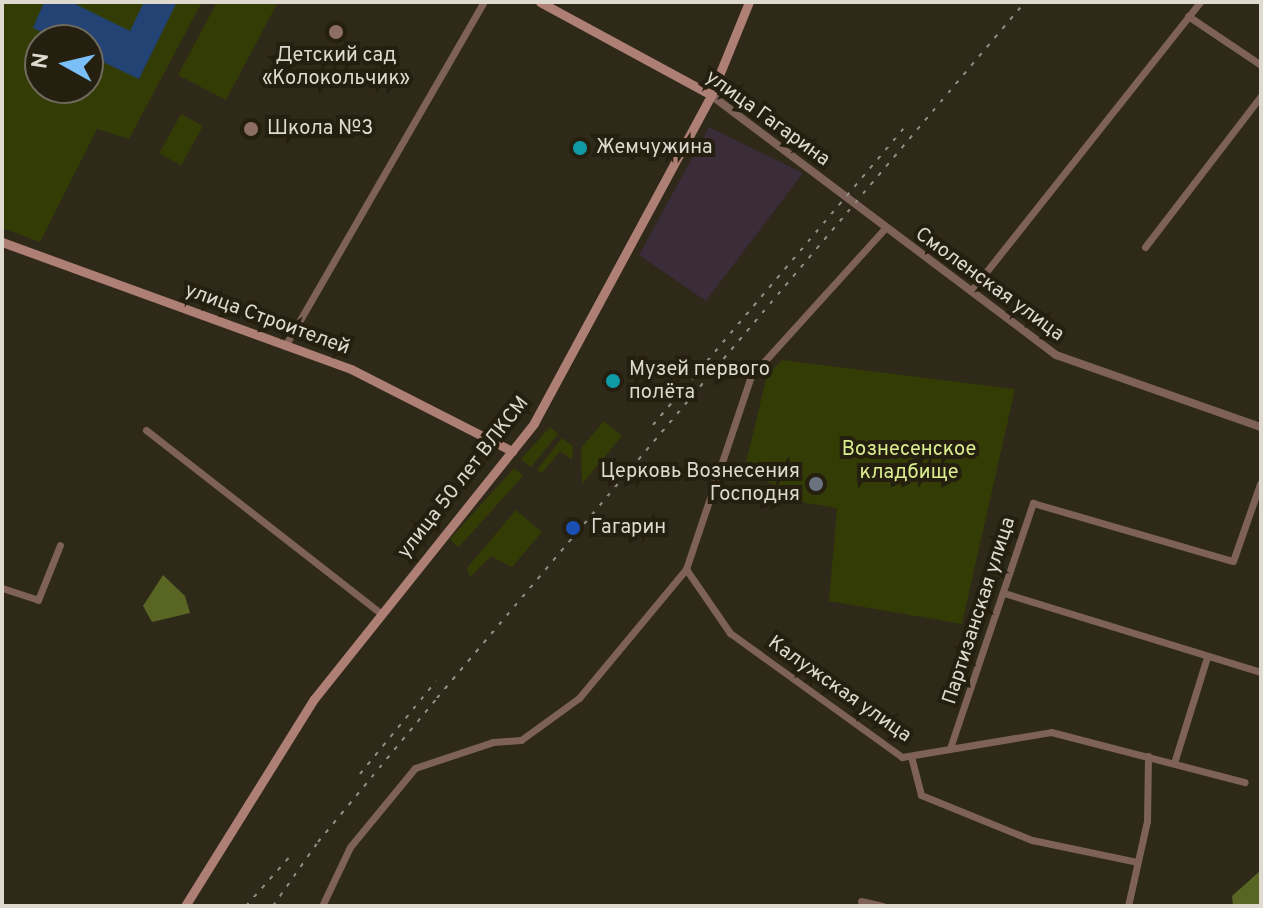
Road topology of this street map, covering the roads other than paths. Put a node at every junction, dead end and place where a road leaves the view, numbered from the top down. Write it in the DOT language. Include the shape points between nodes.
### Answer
graph roads {
  1 [pos="484,2"];
  2 [pos="540,2"];
  3 [pos="749,2"];
  4 [pos="1200,2"];
  5 [pos="1188,16"];
  6 [pos="1261,65"];
  7 [pos="711,95"];
  8 [pos="1261,96"];
  9 [pos="845,197"];
  10 [pos="885,228"];
  11 [pos="2,242"];
  12 [pos="1145,247"];
  13 [pos="971,291"];
  14 [pos="285,346"];
  15 [pos="1261,427"];
  16 [pos="146,430"];
  17 [pos="512,451"];
  18 [pos="1260,484"];
  19 [pos="60,545"];
  20 [pos="686,569"];
  21 [pos="2,588"];
  22 [pos="1004,593"];
  23 [pos="380,613"];
  24 [pos="1207,657"];
  25 [pos="1261,672"];
  26 [pos="951,745"];
  27 [pos="911,756"];
  28 [pos="1148,756"];
  29 [pos="1174,763"];
  30 [pos="1245,782"];
  31 [pos="1137,862"];
  32 [pos="861,901"];
  33 [pos="185,906"];
  34 [pos="322,906"];
  35 [pos="882,906"];
  36 [pos="1128,906"];
  1 -- 14 [label="street"];
  2 -- 7 [label="main road, улица Гагарина"];
  3 -- 7 [label="main road, улица 50 лет ВЛКСМ"];
  4 -- 5 [label="street"];
  5 -- 6 [label="street"];
  5 -- 13 [label="street"];
  7 -- 9 [label="street, улица Гагарина"];
  7 -- 17 [label="main road, улица 50 лет ВЛКСМ" via="534,423"];
  8 -- 12 [label="street"];
  9 -- 10 [label="street, Смоленская улица"];
  10 -- 13 [label="street, Смоленская улица"];
  10 -- 20 [label="street" via="751,376"];
  11 -- 14 [label="main road, улица Строителей"];
  13 -- 15 [label="street, Смоленская улица" via="1056,355"];
  14 -- 17 [label="main road, улица Строителей" via="351,369"];
  16 -- 23 [label="street"];
  17 -- 23 [label="main road, улица 50 лет ВЛКСМ"];
  18 -- 22 [label="street, Партизанская улица" via="1233,561 1033,503"];
  19 -- 21 [label="street" via="38,600"];
  20 -- 27 [label="street, Калужская улица" via="730,633 902,757"];
  20 -- 34 [label="street" via="579,698 521,740 493,742 415,768 350,847"];
  22 -- 24 [label="street"];
  22 -- 26 [label="street, Партизанская улица"];
  23 -- 33 [label="main road, улица 50 лет ВЛКСМ" via="314,699"];
  24 -- 25 [label="street"];
  24 -- 29 [label="street"];
  26 -- 27 [label="street, Калужская улица"];
  26 -- 28 [label="street, Калужская улица" via="1051,732"];
  27 -- 31 [label="street" via="921,795 1032,840"];
  28 -- 29 [label="street, Калужская улица"];
  28 -- 31 [label="street" via="1147,821"];
  29 -- 30 [label="street, Калужская улица"];
  31 -- 36 [label="street"];
  32 -- 35 [label="street"];
}
